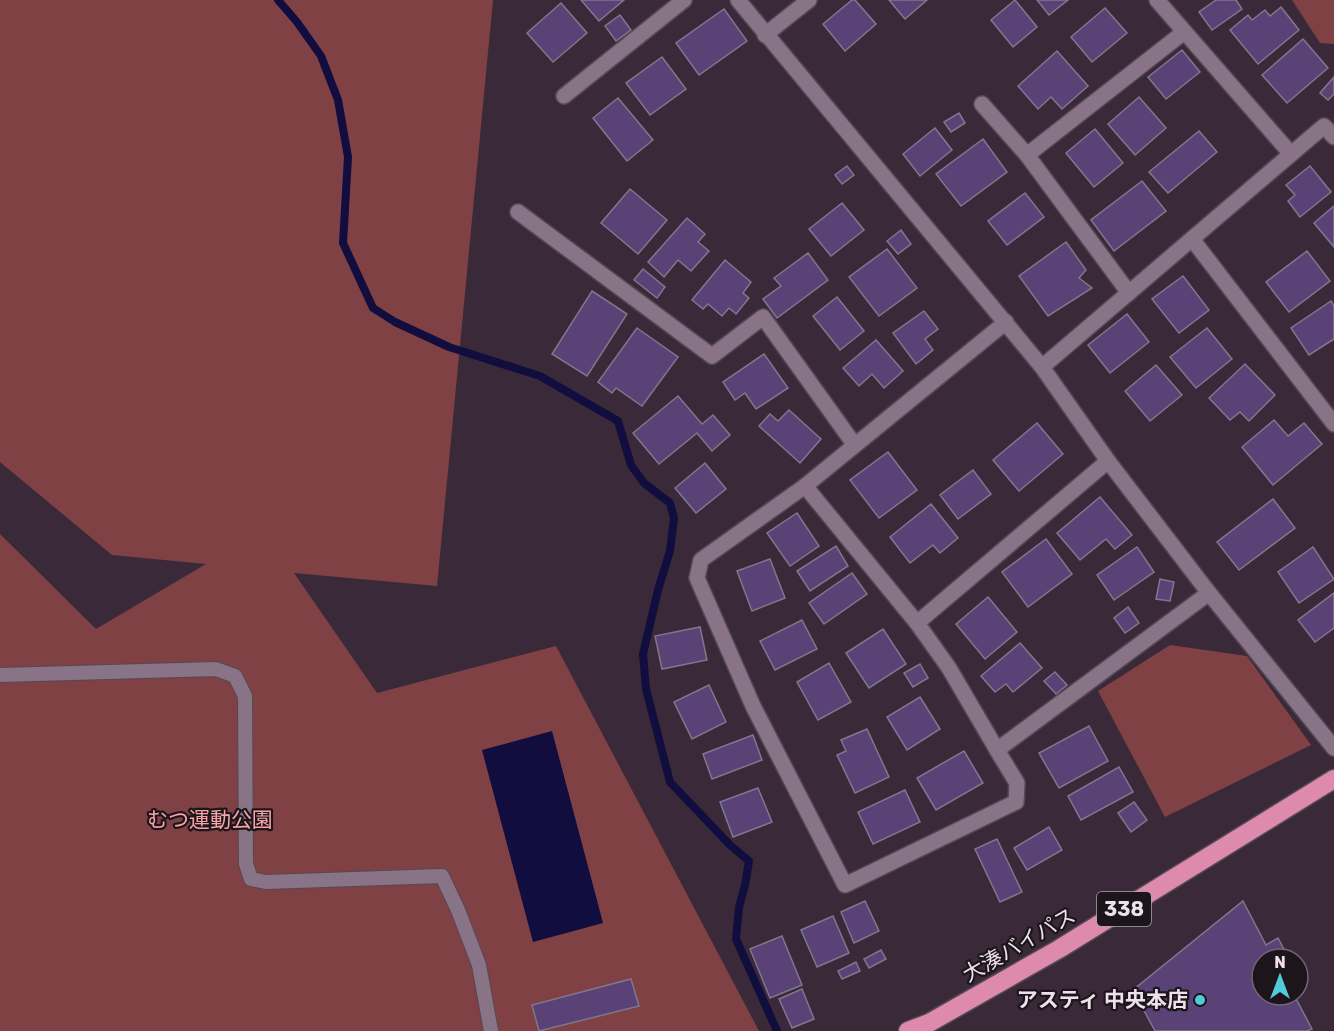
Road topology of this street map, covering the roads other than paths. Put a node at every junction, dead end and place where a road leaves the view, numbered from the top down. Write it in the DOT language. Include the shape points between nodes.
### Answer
graph roads {
  1 [pos="684,0"];
  2 [pos="738,0"];
  3 [pos="809,0"];
  4 [pos="1157,0"];
  5 [pos="1184,32"];
  6 [pos="765,35"];
  7 [pos="564,96"];
  8 [pos="982,104"];
  9 [pos="1334,137"];
  10 [pos="1292,154"];
  11 [pos="1027,155"];
  12 [pos="518,212"];
  13 [pos="1192,239"];
  14 [pos="1129,293"];
  15 [pos="1006,322"];
  16 [pos="1042,367"];
  17 [pos="1334,424"];
  18 [pos="854,444"];
  19 [pos="1108,461"];
  20 [pos="805,486"];
  21 [pos="1209,593"];
  22 [pos="917,623"];
  23 [pos="0,675"];
  24 [pos="1334,748"];
  25 [pos="997,750"];
  26 [pos="1334,778"];
  27 [pos="491,1031"];
  28 [pos="908,1031"];
  1 -- 7 [label="street"];
  2 -- 6 [label="street"];
  3 -- 6 [label="street"];
  4 -- 5 [label="street"];
  5 -- 10 [label="street"];
  5 -- 11 [label="street"];
  6 -- 15 [label="street"];
  8 -- 11 [label="street"];
  9 -- 10 [label="street" via="1324,126"];
  10 -- 13 [label="street"];
  11 -- 14 [label="street"];
  12 -- 18 [label="street" via="712,356 763,317"];
  13 -- 14 [label="street"];
  13 -- 17 [label="street"];
  14 -- 16 [label="street"];
  15 -- 16 [label="street"];
  15 -- 18 [label="street"];
  16 -- 19 [label="street"];
  18 -- 20 [label="street"];
  19 -- 21 [label="street"];
  19 -- 22 [label="street"];
  20 -- 22 [label="street"];
  20 -- 25 [label="street" via="701,560 697,578 753,706 845,885 1016,802 1017,783"];
  21 -- 24 [label="street"];
  21 -- 25 [label="street"];
  22 -- 25 [label="street" via="949,668"];
  23 -- 27 [label="lane" via="216,669 235,676 245,696 246,864 251,879 266,882 442,876 478,965"];
  26 -- 28 [label="highway, 大湊バイパス / 338" via="1059,949"];
}
